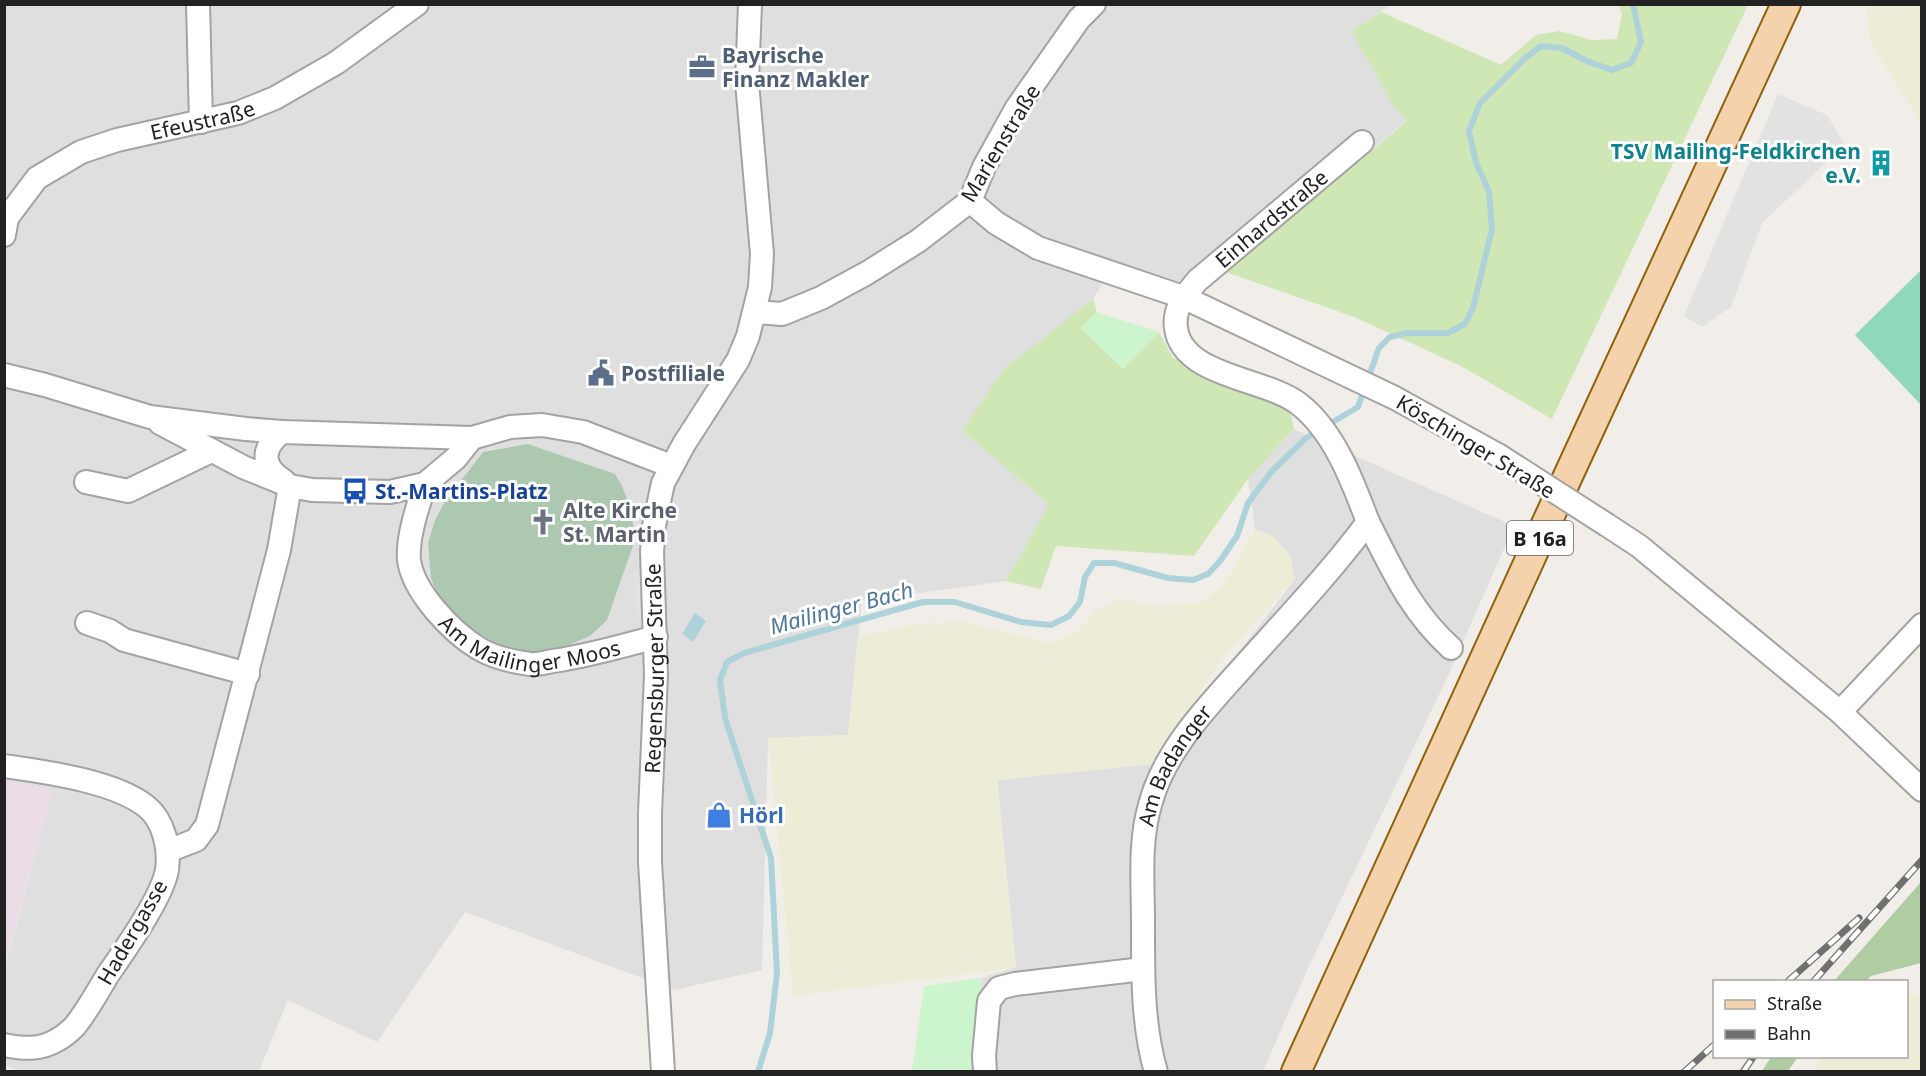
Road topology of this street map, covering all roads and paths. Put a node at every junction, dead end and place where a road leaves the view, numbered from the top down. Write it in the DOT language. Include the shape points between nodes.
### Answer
graph roads {
  1 [pos="198,4"];
  2 [pos="417,4"];
  3 [pos="750,4"];
  4 [pos="1094,4"];
  5 [pos="1786,4"];
  6 [pos="393,14"];
  7 [pos="201,122"];
  8 [pos="1362,142"];
  9 [pos="970,201"];
  10 [pos="5,219"];
  11 [pos="1183,297"];
  12 [pos="755,312"];
  13 [pos="4,375"];
  14 [pos="150,417"];
  15 [pos="282,432"];
  16 [pos="472,438"];
  17 [pos="211,451"];
  18 [pos="670,466"];
  19 [pos="86,482"];
  20 [pos="425,484"];
  21 [pos="290,486"];
  22 [pos="1368,522"];
  23 [pos="87,623"];
  24 [pos="1922,625"];
  25 [pos="656,637"];
  26 [pos="1451,648"];
  27 [pos="248,674"];
  28 [pos="1840,712"];
  29 [pos="4,766"];
  30 [pos="1922,790"];
  31 [pos="168,851"];
  32 [pos="1143,969"];
  33 [pos="4,1045"];
  34 [pos="663,1069"];
  35 [pos="985,1071"];
  36 [pos="1156,1071"];
  37 [pos="1296,1071"];
  1 -- 7 [label="street"];
  2 -- 6 [label="street, Efeustraße"];
  3 -- 12 [label="street, Regensburger Straße" via="747,82 762,254"];
  4 -- 9 [label="street, Marienstraße" via="1079,19 1016,109"];
  5 -- 37 [label="main road, B 16a"];
  6 -- 7 [label="street, Efeustraße" via="336,63 275,98"];
  7 -- 10 [label="street, Efeustraße" via="81,152 37,178"];
  8 -- 11 [label="street, Einhardstraße" via="1198,280"];
  9 -- 11 [label="street, Köschinger Straße" via="996,224 1038,248"];
  9 -- 12 [label="street, Marienstraße" via="898,254 821,298 782,314"];
  11 -- 22 [label="street" via="1175,320 1177,338 1190,355 1208,366 1279,392 1311,415 1334,444"];
  11 -- 28 [label="street, Köschinger Straße, bridge" via="1395,398 1498,455 1639,546"];
  12 -- 18 [label="street, Regensburger Straße" via="738,360"];
  13 -- 14 [label="street"];
  14 -- 15 [label="street"];
  14 -- 17 [label="street"];
  15 -- 16 [label="street"];
  15 -- 21 [label="street" via="273,439 266,460 268,469"];
  16 -- 18 [label="street" via="510,427 542,424 583,432"];
  16 -- 20 [label="street" via="456,458"];
  17 -- 19 [label="street" via="128,491"];
  17 -- 21 [label="street"];
  18 -- 25 [label="street, Regensburger Straße" via="654,526"];
  20 -- 21 [label="street" via="390,492"];
  20 -- 25 [label="street, Am Mailinger Moos" via="413,522 409,560 421,592 439,615 479,649 532,664"];
  21 -- 27 [label="street, Hadergasse" via="279,550"];
  22 -- 26 [label="street" via="1415,610"];
  22 -- 32 [label="street, Am Badanger" via="1219,694 1164,769 1144,830"];
  23 -- 27 [label="street" via="124,640"];
  24 -- 28 [label="street"];
  25 -- 34 [label="street, Regensburger Straße" via="650,862"];
  27 -- 31 [label="street, Hadergasse" via="207,825 196,840"];
  28 -- 30 [label="street, Köschinger Straße"];
  29 -- 31 [label="street" via="83,780 126,794 149,808 162,829"];
  31 -- 33 [label="street, Hadergasse" via="159,892 74,1027 41,1047"];
  32 -- 35 [label="street" via="999,988 989,1001"];
  32 -- 36 [label="street, Am Badanger"];
}
